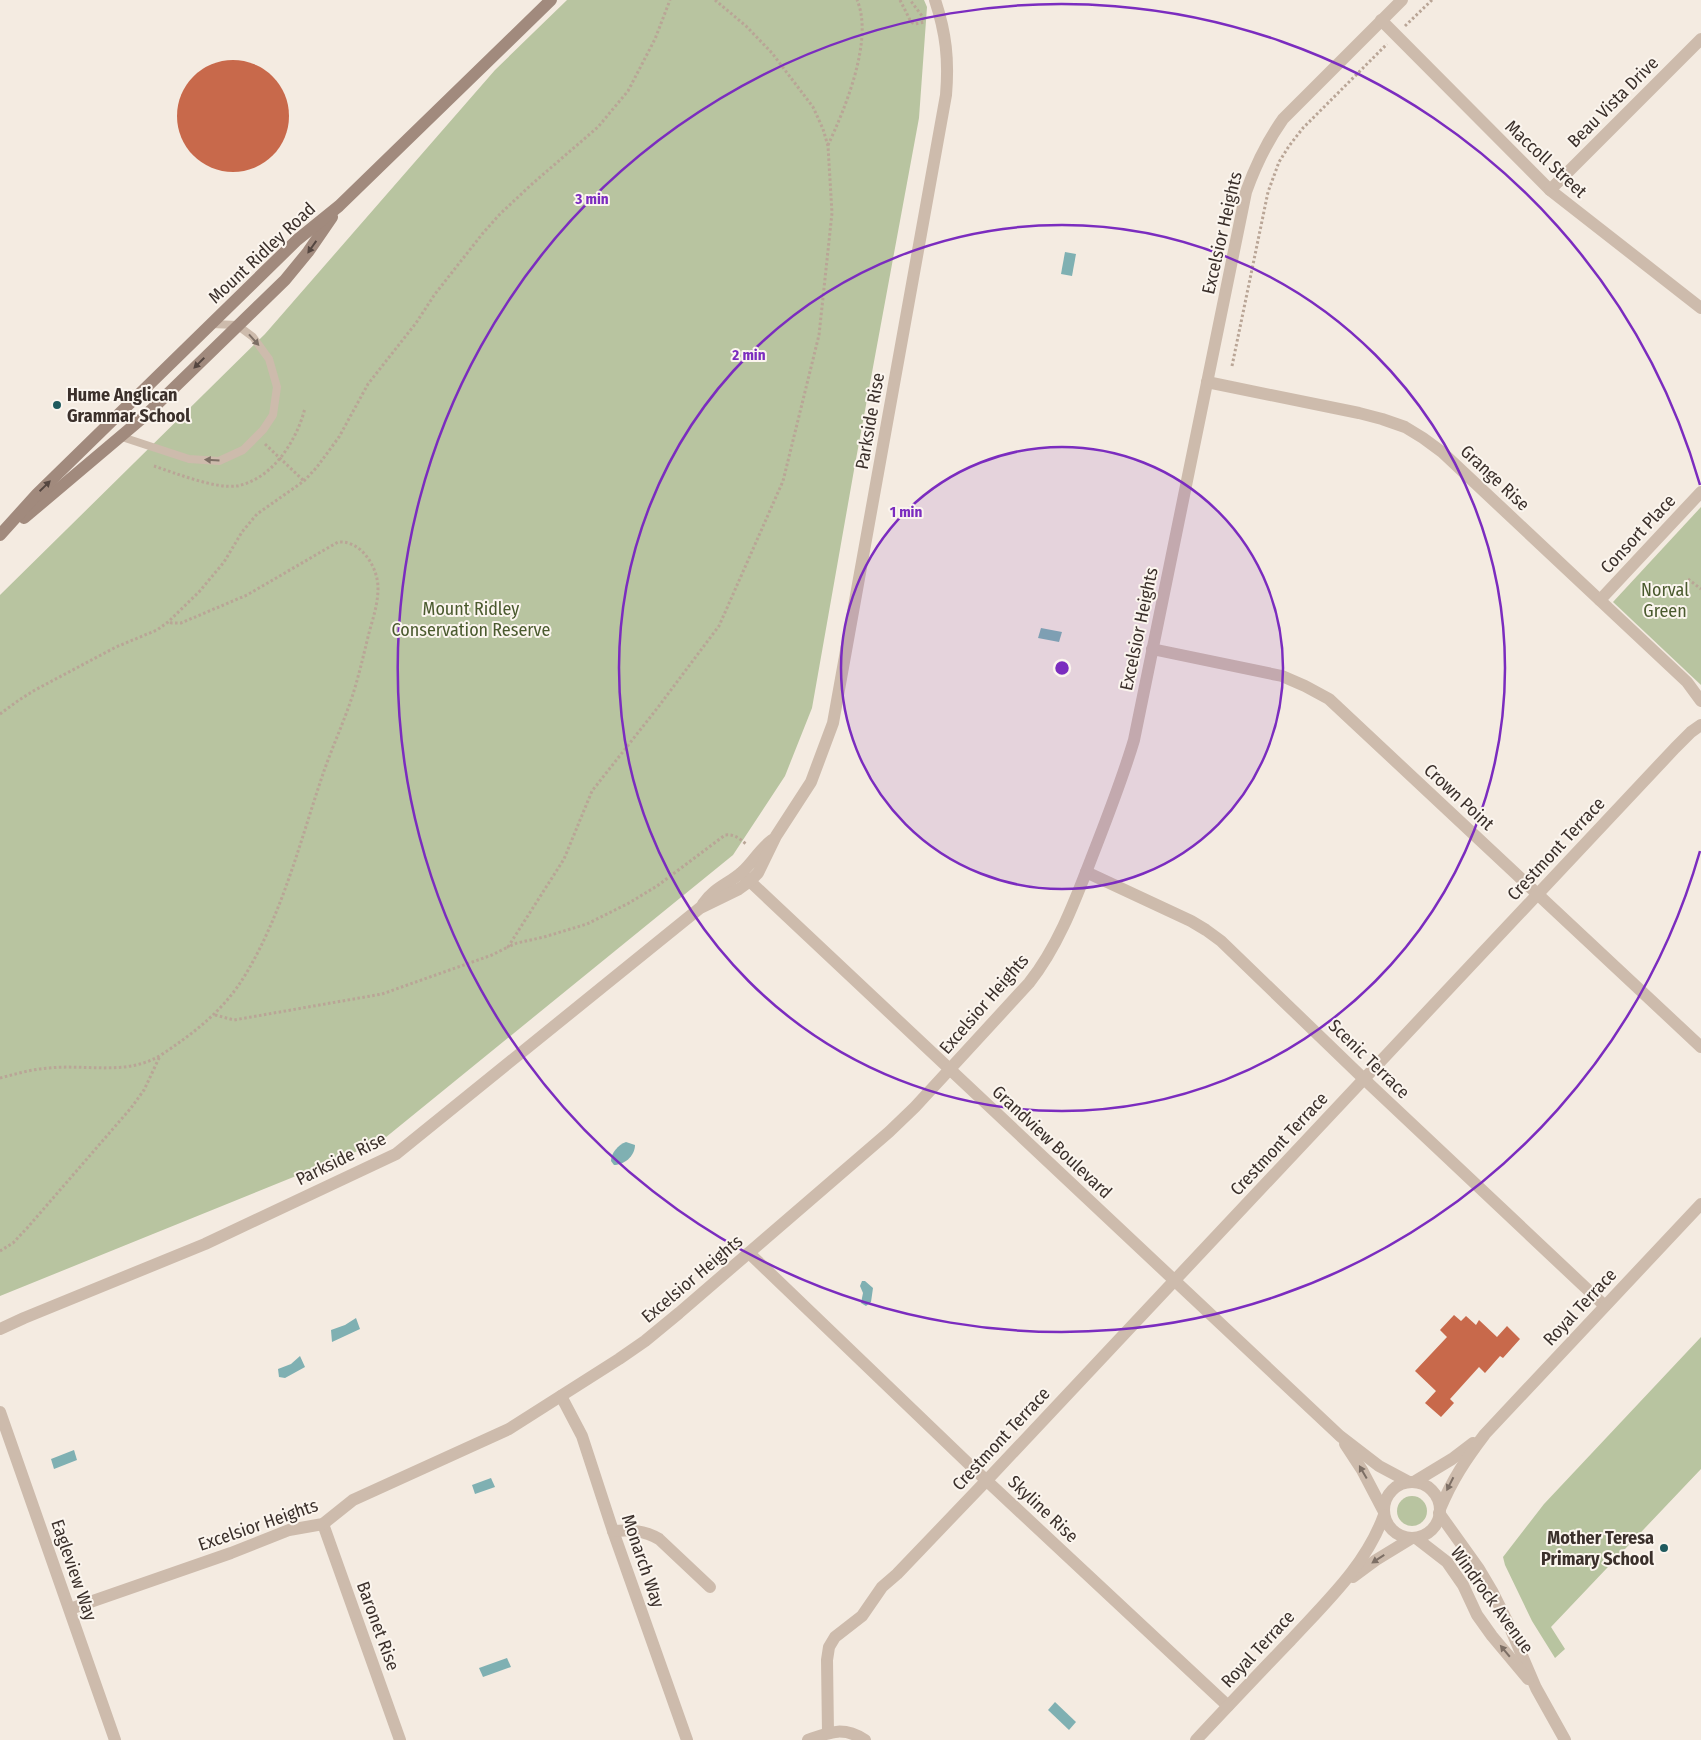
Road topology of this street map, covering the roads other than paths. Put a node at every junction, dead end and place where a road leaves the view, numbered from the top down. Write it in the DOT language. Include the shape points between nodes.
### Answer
graph roads {
  1 [pos="550,0"];
  2 [pos="935,0"];
  3 [pos="1402,0"];
  4 [pos="1381,20"];
  5 [pos="1701,39"];
  6 [pos="1550,190"];
  7 [pos="339,206"];
  8 [pos="1701,308"];
  9 [pos="211,324"];
  10 [pos="238,325"];
  11 [pos="1207,382"];
  12 [pos="122,437"];
  13 [pos="1701,492"];
  14 [pos="0,536"];
  15 [pos="1600,600"];
  16 [pos="1152,649"];
  17 [pos="1701,701"];
  18 [pos="1701,725"];
  19 [pos="776,836"];
  20 [pos="1086,872"];
  21 [pos="746,877"];
  22 [pos="1538,894"];
  23 [pos="1701,1047"];
  24 [pos="950,1069"];
  25 [pos="1364,1079"];
  26 [pos="1701,1204"];
  27 [pos="749,1253"];
  28 [pos="1174,1280"];
  29 [pos="1605,1306"];
  30 [pos="0,1329"];
  31 [pos="560,1396"];
  32 [pos="0,1412"];
  33 [pos="1485,1434"];
  34 [pos="1340,1436"];
  35 [pos="986,1480"];
  36 [pos="1412,1482"];
  37 [pos="1440,1511"];
  38 [pos="1384,1512"];
  39 [pos="323,1524"];
  40 [pos="613,1531"];
  41 [pos="1414,1538"];
  42 [pos="1345,1582"];
  43 [pos="710,1587"];
  44 [pos="70,1610"];
  45 [pos="1536,1688"];
  46 [pos="1228,1706"];
  47 [pos="828,1733"];
  48 [pos="115,1740"];
  49 [pos="400,1740"];
  50 [pos="687,1740"];
  51 [pos="808,1740"];
  52 [pos="865,1740"];
  53 [pos="1196,1740"];
  54 [pos="1565,1740"];
  1 -- 7 [label="street, Mount Ridley Road"];
  2 -- 19 [label="street, Parkside Rise" via="947,50 946,95 840,688 833,723 811,782"];
  3 -- 4 [label="street, Excelsior Heights"];
  4 -- 6 [label="street, Maccoll Street"];
  4 -- 11 [label="street, Excelsior Heights" via="1283,119 1267,141 1246,192"];
  5 -- 6 [label="street, Beau Vista Drive"];
  6 -- 8 [label="street, Maccoll Street"];
  7 -- 9 [label="street, Mount Ridley Road" via="297,240"];
  7 -- 10 [label="street, one-way" via="308,252"];
  9 -- 10 [label="lane"];
  14 -- 9 [label="street, Mount Ridley Road, one-way" via="37,494"];
  10 -- 12 [label="street, one-way"];
  10 -- 12 [label="lane, one-way" via="253,337 269,359 277,387 273,415 243,450 219,461 189,459"];
  11 -- 15 [label="street, Grange Rise" via="1359,413 1405,427 1442,452"];
  11 -- 16 [label="street, Excelsior Heights"];
  12 -- 14 [label="street"];
  13 -- 15 [label="street, Consort Place"];
  15 -- 17 [label="street, Grange Rise" via="1687,682"];
  16 -- 20 [label="street, Excelsior Heights" via="1125,772"];
  16 -- 22 [label="street, Crown Point" via="1282,676 1329,699"];
  18 -- 22 [label="street, Crestmont Terrace"];
  19 -- 21 [label="street, Parkside Rise" via="757,854"];
  19 -- 21 [label="street, Parkside Rise" via="758,873"];
  20 -- 24 [label="street, Excelsior Heights" via="1043,965"];
  20 -- 25 [label="street, Scenic Terrace" via="1206,930"];
  21 -- 24 [label="street, Grandview Boulevard"];
  21 -- 30 [label="street, Parkside Rise" via="710,893 700,908 396,1154 205,1244"];
  22 -- 23 [label="street, Crown Point"];
  22 -- 25 [label="street, Crestmont Terrace"];
  24 -- 27 [label="street, Excelsior Heights" via="889,1132"];
  24 -- 28 [label="street, Grandview Boulevard"];
  25 -- 28 [label="street, Crestmont Terrace"];
  25 -- 29 [label="street, Scenic Terrace"];
  26 -- 29 [label="street, Royal Terrace"];
  27 -- 31 [label="street, Excelsior Heights" via="645,1341"];
  27 -- 35 [label="street, Skyline Rise"];
  28 -- 34 [label="street, Grandview Boulevard"];
  28 -- 35 [label="street, Crestmont Terrace"];
  29 -- 33 [label="street, Royal Terrace"];
  31 -- 39 [label="street, Excelsior Heights" via="509,1429 353,1500"];
  31 -- 40 [label="street, Monarch Way" via="582,1436"];
  32 -- 44 [label="street, Eagleview Way"];
  33 -- 36 [label="street, Royal Terrace" via="1452,1459"];
  33 -- 37 [label="street, Royal Terrace, one-way" via="1458,1470"];
  34 -- 36 [label="street, Grandview Boulevard" via="1379,1466"];
  38 -- 34 [label="street, Grandview Boulevard, one-way"];
  35 -- 46 [label="street, Skyline Rise"];
  35 -- 47 [label="street, Crestmont Terrace" via="882,1587 862,1616 835,1637 827,1660"];
  36 -- 37 [label="street" via="1429,1488 1438,1501"];
  36 -- 38 [label="street" via="1401,1484 1388,1494"];
  37 -- 41 [label="street" via="1432,1530"];
  37 -- 45 [label="street, Windrock Avenue" via="1492,1590"];
  38 -- 41 [label="street" via="1391,1529"];
  38 -- 42 [label="street, Royal Terrace" via="1367,1551"];
  39 -- 44 [label="street, Excelsior Heights" via="289,1530"];
  39 -- 49 [label="street, Baronet Rise"];
  40 -- 43 [label="street" via="649,1533"];
  40 -- 50 [label="street, Monarch Way"];
  41 -- 42 [label="street, Royal Terrace, one-way"];
  45 -- 41 [label="street, Windrock Avenue, one-way" via="1492,1636 1447,1562"];
  42 -- 46 [label="street, Royal Terrace"];
  44 -- 48 [label="street, Eagleview Way"];
  45 -- 54 [label="street, Windrock Avenue"];
  46 -- 53 [label="street, Royal Terrace"];
  47 -- 51 [label="street"];
  47 -- 52 [label="street" via="841,1730"];
}
